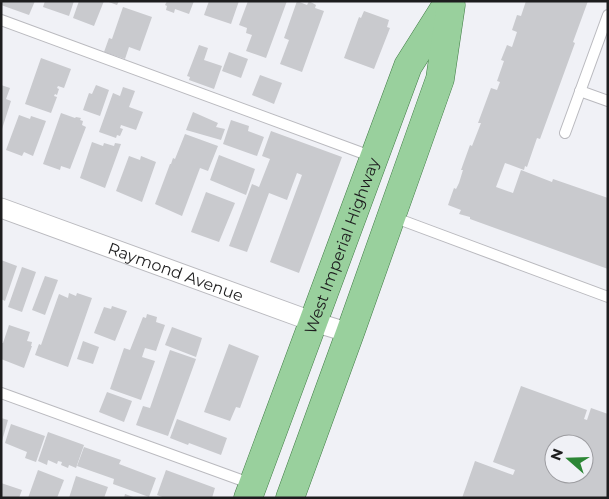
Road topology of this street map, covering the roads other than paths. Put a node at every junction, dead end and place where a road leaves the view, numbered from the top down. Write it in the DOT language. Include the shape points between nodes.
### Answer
graph roads {
  1 [pos="450,1"];
  2 [pos="608,15"];
  3 [pos="1,20"];
  4 [pos="408,66"];
  5 [pos="580,91"];
  6 [pos="608,101"];
  7 [pos="565,133"];
  8 [pos="374,158"];
  9 [pos="1,208"];
  10 [pos="392,217"];
  11 [pos="370,278"];
  12 [pos="608,296"];
  13 [pos="314,322"];
  14 [pos="350,334"];
  15 [pos="1,393"];
  16 [pos="250,491"];
  17 [pos="290,498"];
  1 -- 4 [label="main road, West Imperial Highway"];
  1 -- 10 [label="main road, West Imperial Highway" via="440,79"];
  2 -- 5 [label="lane"];
  3 -- 8 [label="lane"];
  4 -- 8 [label="main road, West Imperial Highway"];
  4 -- 11 [label="main road" via="405,128 362,249"];
  5 -- 6 [label="lane"];
  5 -- 7 [label="lane"];
  8 -- 13 [label="main road, West Imperial Highway"];
  9 -- 13 [label="street, Raymond Avenue"];
  10 -- 11 [label="main road, West Imperial Highway"];
  10 -- 12 [label="lane"];
  11 -- 14 [label="main road, West Imperial Highway"];
  13 -- 14 [label="street, Raymond Avenue"];
  13 -- 16 [label="main road, West Imperial Highway"];
  14 -- 17 [label="main road, West Imperial Highway"];
  15 -- 16 [label="lane"];
}
